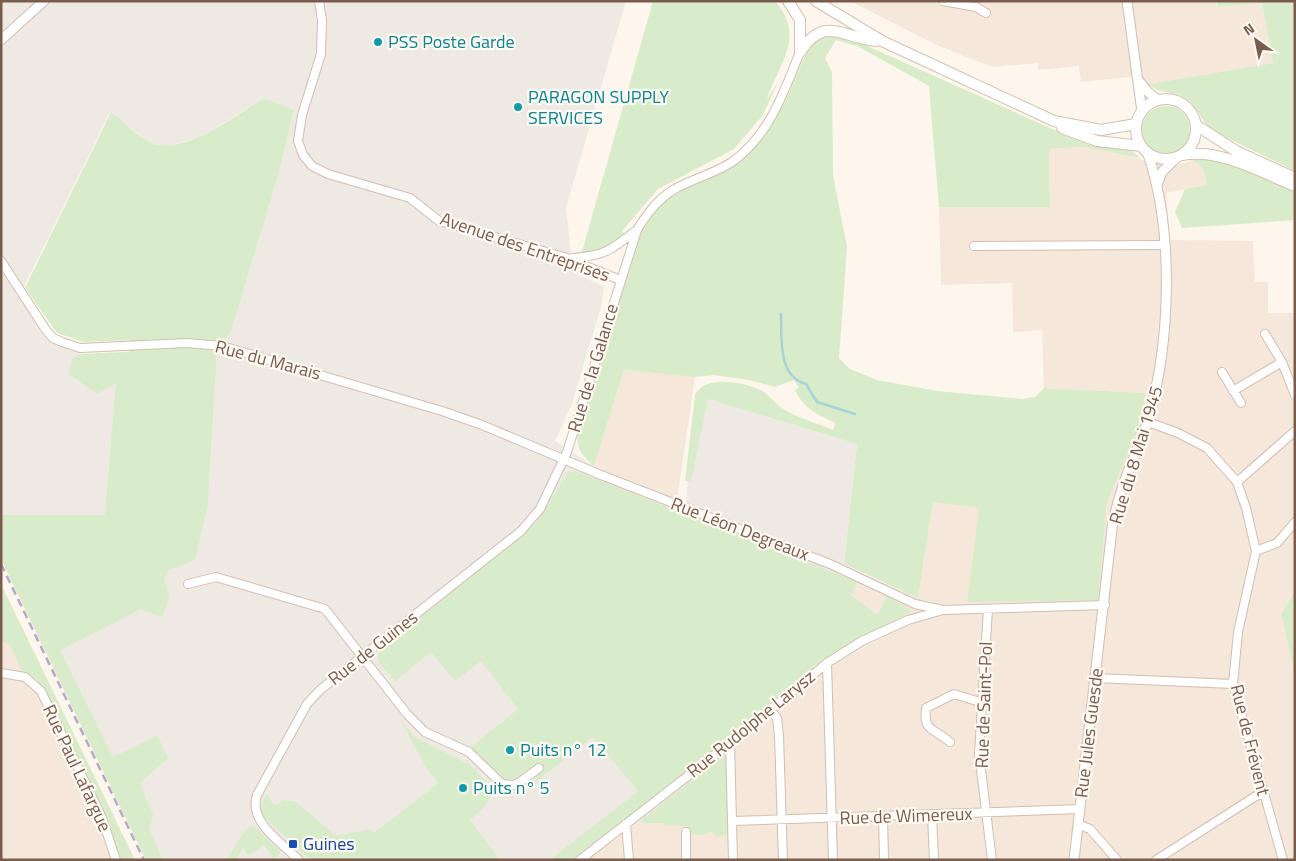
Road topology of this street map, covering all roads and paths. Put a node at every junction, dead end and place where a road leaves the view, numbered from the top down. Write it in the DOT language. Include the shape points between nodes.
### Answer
graph roads {
  1 [pos="44,1"];
  2 [pos="319,1"];
  3 [pos="788,1"];
  4 [pos="816,1"];
  5 [pos="943,1"];
  6 [pos="1127,1"];
  7 [pos="986,13"];
  8 [pos="1,40"];
  9 [pos="882,41"];
  10 [pos="800,52"];
  11 [pos="1139,80"];
  12 [pos="1158,100"];
  13 [pos="1142,112"];
  14 [pos="1054,121"];
  15 [pos="1136,124"];
  16 [pos="1196,125"];
  17 [pos="1144,150"];
  18 [pos="1179,156"];
  19 [pos="1295,178"];
  20 [pos="1157,185"];
  21 [pos="1295,186"];
  22 [pos="637,230"];
  23 [pos="1164,245"];
  24 [pos="974,246"];
  25 [pos="569,258"];
  26 [pos="1,261"];
  27 [pos="620,280"];
  28 [pos="1265,334"];
  29 [pos="1282,362"];
  30 [pos="1222,372"];
  31 [pos="1233,391"];
  32 [pos="1295,395"];
  33 [pos="1241,403"];
  34 [pos="1148,422"];
  35 [pos="1295,431"];
  36 [pos="563,459"];
  37 [pos="1237,482"];
  38 [pos="1295,522"];
  39 [pos="1256,551"];
  40 [pos="188,584"];
  41 [pos="915,604"];
  42 [pos="1105,606"];
  43 [pos="988,609"];
  44 [pos="939,611"];
  45 [pos="919,616"];
  46 [pos="362,657"];
  47 [pos="827,663"];
  48 [pos="1,673"];
  49 [pos="1096,678"];
  50 [pos="1233,684"];
  51 [pos="983,703"];
  52 [pos="770,708"];
  53 [pos="950,742"];
  54 [pos="730,743"];
  55 [pos="539,768"];
  56 [pos="1263,794"];
  57 [pos="1080,809"];
  58 [pos="985,813"];
  59 [pos="932,815"];
  60 [pos="883,817"];
  61 [pos="781,819"];
  62 [pos="831,819"];
  63 [pos="733,821"];
  64 [pos="626,824"];
  65 [pos="1080,824"];
  66 [pos="686,832"];
  67 [pos="116,860"];
  68 [pos="299,860"];
  69 [pos="580,860"];
  70 [pos="629,860"];
  71 [pos="686,860"];
  72 [pos="733,860"];
  73 [pos="782,860"];
  74 [pos="833,860"];
  75 [pos="884,860"];
  76 [pos="934,860"];
  77 [pos="992,860"];
  78 [pos="1074,860"];
  79 [pos="1118,860"];
  80 [pos="1156,860"];
  81 [pos="1283,860"];
  1 -- 8 [label="street"];
  2 -- 25 [label="street, Avenue des Entreprises" via="321,54 302,115 298,141 312,166 328,174 410,198 439,221"];
  3 -- 10 [label="main road" via="800,20"];
  4 -- 9 [label="main road"];
  5 -- 7 [label="street" via="976,7"];
  6 -- 11 [label="street"];
  9 -- 10 [label="main road" via="858,39 842,31 827,30 814,35"];
  9 -- 14 [label="main road"];
  10 -- 22 [label="street, Rue de la Galance" via="774,113 748,148 725,166 673,189 648,212"];
  11 -- 12 [label="street"];
  11 -- 13 [label="street"];
  12 -- 13 [label="main road"];
  12 -- 16 [label="main road" via="1176,100 1185,105"];
  13 -- 15 [label="main road"];
  14 -- 15 [label="main road" via="1101,130"];
  14 -- 17 [label="main road" via="1069,132"];
  15 -- 17 [label="main road"];
  16 -- 18 [label="main road" via="1195,138 1188,150"];
  16 -- 19 [label="main road" via="1236,151"];
  17 -- 18 [label="main road" via="1162,159"];
  17 -- 20 [label="street, Rue du 8 Mai 1945"];
  18 -- 20 [label="street" via="1162,172"];
  18 -- 21 [label="main road" via="1212,154"];
  20 -- 23 [label="street, Rue du 8 Mai 1945"];
  22 -- 25 [label="street" via="611,250 592,257"];
  22 -- 27 [label="street, Rue de la Galance"];
  23 -- 24 [label="street"];
  23 -- 34 [label="street, Rue du 8 Mai 1945" via="1165,333 1160,376"];
  25 -- 27 [label="street, Avenue des Entreprises"];
  26 -- 36 [label="street, Rue du Marais" via="46,330 53,338 72,346 187,343 222,346 442,411"];
  27 -- 36 [label="street, Rue de la Galance"];
  28 -- 29 [label="street"];
  29 -- 31 [label="street"];
  29 -- 32 [label="street"];
  30 -- 31 [label="street"];
  31 -- 33 [label="street"];
  34 -- 37 [label="street" via="1206,448"];
  34 -- 42 [label="street, Rue du 8 Mai 1945" via="1113,520"];
  35 -- 37 [label="street"];
  36 -- 41 [label="street, Rue Léon Degreaux" via="830,564"];
  36 -- 46 [label="street, Rue de Guines" via="546,498 532,519"];
  37 -- 39 [label="street"];
  38 -- 39 [label="street" via="1277,543"];
  39 -- 50 [label="street, Rue de Frévent" via="1238,632"];
  40 -- 46 [label="street" via="216,577 325,609"];
  41 -- 44 [label="street, Rue Léon Degreaux"];
  41 -- 45 [label="street"];
  42 -- 43 [label="street, Rue Léon Degreaux"];
  42 -- 49 [label="street, Rue Jules Guesde"];
  43 -- 44 [label="street, Rue Léon Degreaux"];
  43 -- 51 [label="street, Rue de Saint-Pol"];
  44 -- 45 [label="street, Rue Rudolphe Larysz"];
  45 -- 47 [label="street, Rue Rudolphe Larysz" via="862,641"];
  46 -- 55 [label="street" via="416,724 425,732 469,752 502,784 514,785"];
  46 -- 68 [label="street, Rue de Guines" via="307,704 255,799 255,812 260,821"];
  47 -- 52 [label="street, Rue Rudolphe Larysz"];
  47 -- 62 [label="street"];
  48 -- 67 [label="street, Rue Paul Lafargue" via="31,680 40,691 88,789"];
  49 -- 50 [label="street"];
  49 -- 57 [label="street, Rue Jules Guesde"];
  50 -- 56 [label="street, Rue de Frévent"];
  51 -- 53 [label="street" via="954,694 926,708 925,720 929,729"];
  51 -- 58 [label="street, Rue de Saint-Pol" via="979,754"];
  52 -- 54 [label="street, Rue Rudolphe Larysz"];
  52 -- 61 [label="street" via="777,718 780,735"];
  54 -- 63 [label="street"];
  54 -- 64 [label="street, Rue Rudolphe Larysz"];
  56 -- 80 [label="street"];
  56 -- 81 [label="street, Rue de Frévent"];
  57 -- 58 [label="street, Rue de Wimereux"];
  57 -- 65 [label="street, Rue Jules Guesde"];
  58 -- 59 [label="street, Rue de Wimereux"];
  58 -- 77 [label="street, Rue de Saint-Pol"];
  59 -- 60 [label="street, Rue de Wimereux"];
  59 -- 76 [label="street"];
  60 -- 62 [label="street, Rue de Wimereux"];
  60 -- 75 [label="street"];
  61 -- 62 [label="street, Rue de Wimereux"];
  61 -- 63 [label="street, Rue de Wimereux"];
  61 -- 73 [label="street"];
  62 -- 74 [label="street"];
  63 -- 72 [label="street"];
  64 -- 69 [label="street, Rue Rudolphe Larysz"];
  64 -- 70 [label="street"];
  65 -- 78 [label="street, Rue Jules Guesde"];
  65 -- 79 [label="street" via="1090,829"];
  66 -- 71 [label="street"];
}
